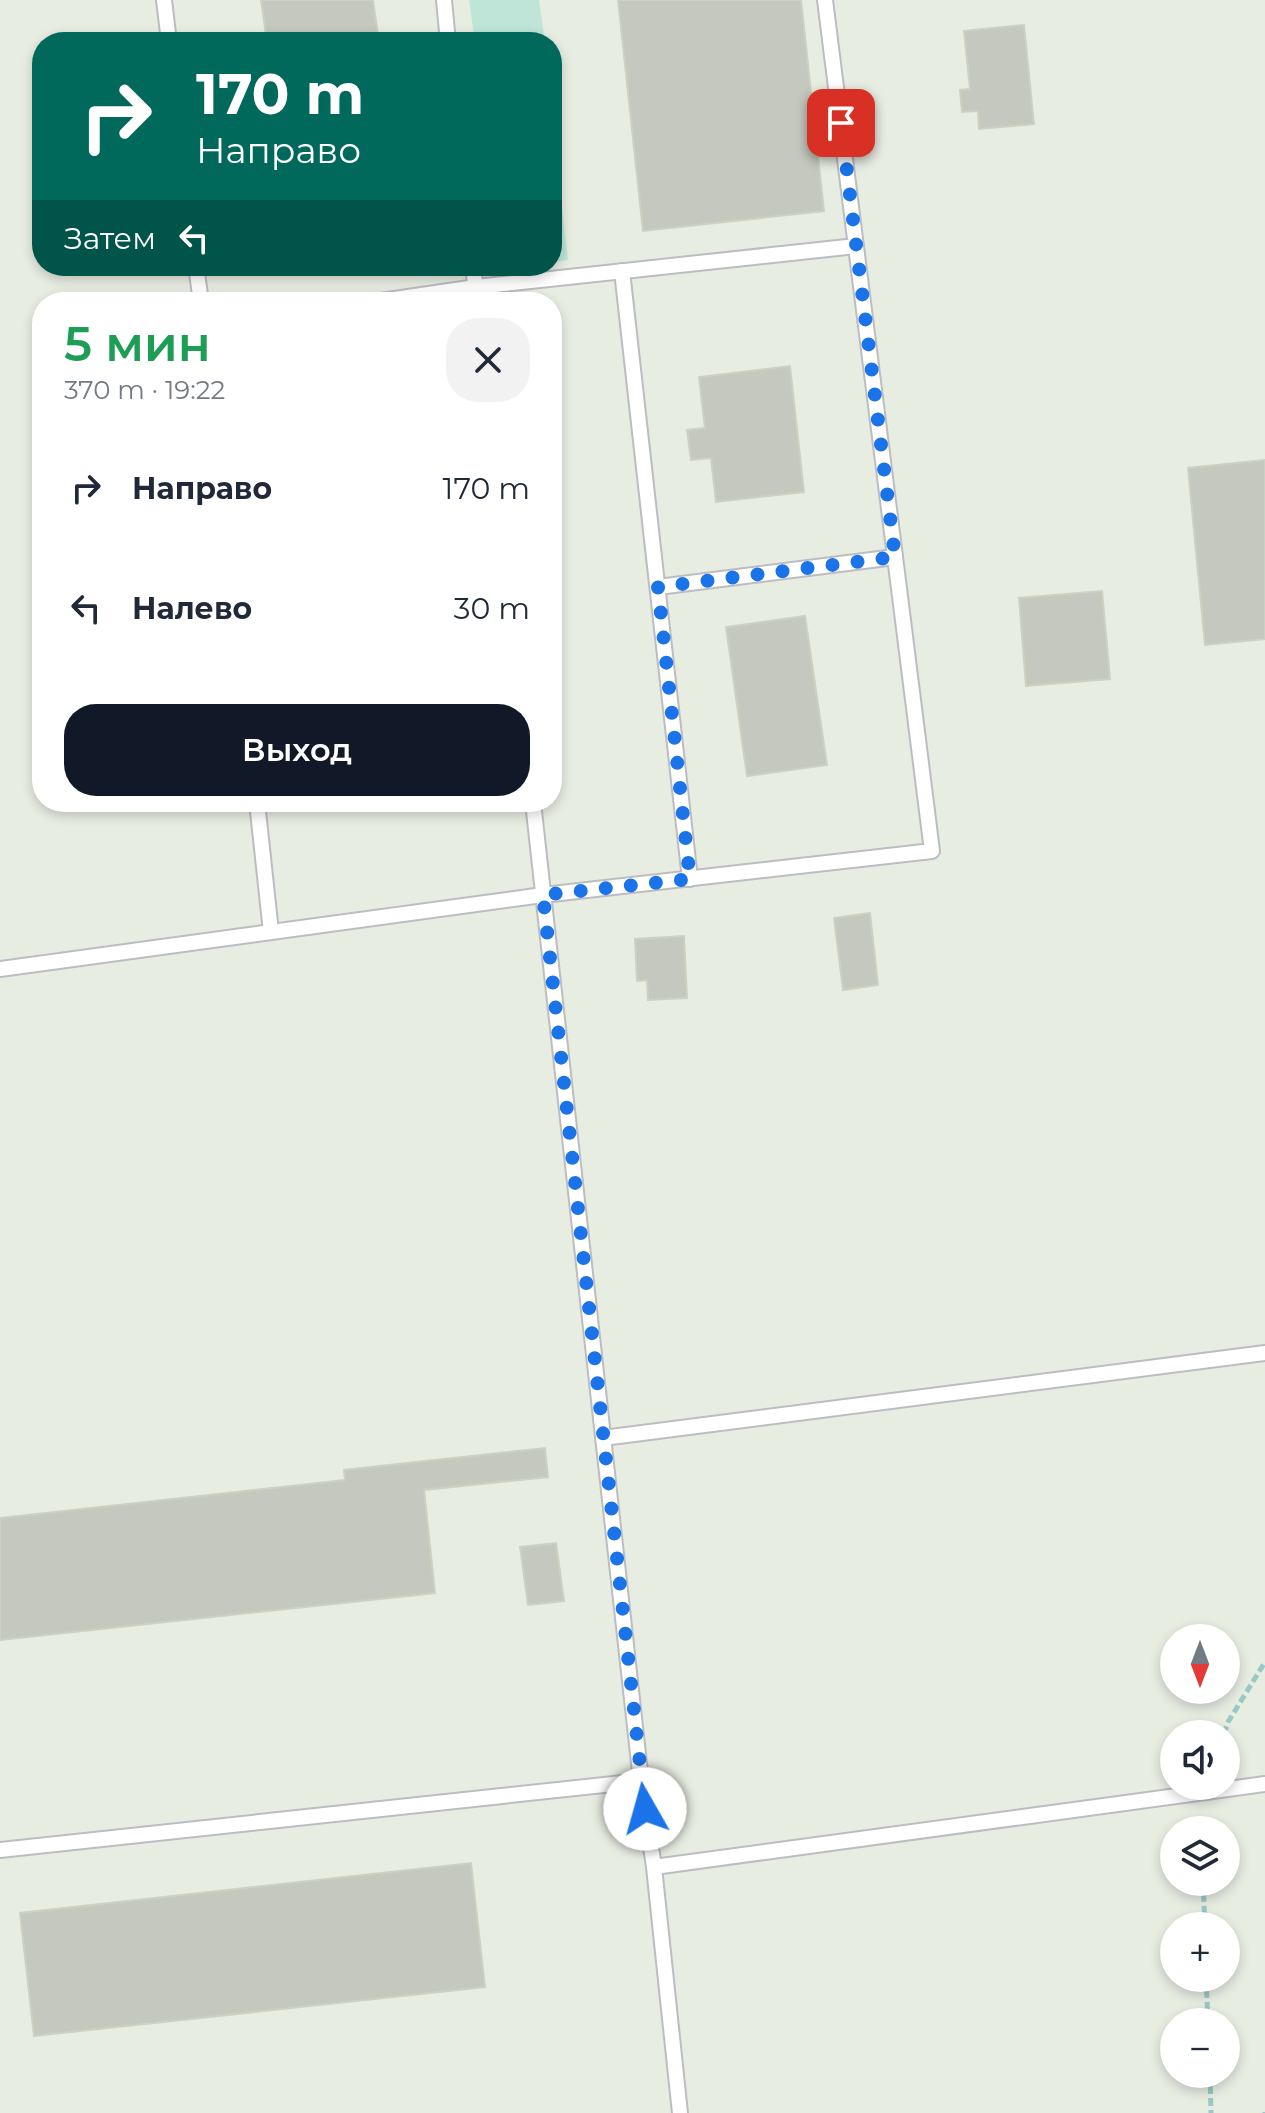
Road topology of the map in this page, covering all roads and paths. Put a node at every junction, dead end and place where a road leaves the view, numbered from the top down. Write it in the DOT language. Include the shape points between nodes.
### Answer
graph roads {
  1 [pos="164,0"];
  2 [pos="444,0"];
  3 [pos="825,0"];
  4 [pos="168,32"];
  5 [pos="447,32"];
  6 [pos="856,246"];
  7 [pos="622,271"];
  8 [pos="489,292"];
  9 [pos="895,557"];
  10 [pos="658,587"];
  11 [pos="258,812"];
  12 [pos="534,812"];
  13 [pos="690,879"];
  14 [pos="543,895"];
  15 [pos="271,932"];
  16 [pos="0,969"];
  17 [pos="1265,1353"];
  18 [pos="603,1438"];
  19 [pos="1265,1662"];
  20 [pos="1229,1720"];
  21 [pos="641,1781"];
  22 [pos="1265,1784"];
  23 [pos="0,1850"];
  24 [pos="654,1867"];
  25 [pos="1210,2088"];
  26 [pos="680,2113"];
  27 [pos="1211,2113"];
  1 -- 4 [label="lane"];
  2 -- 5 [label="lane"];
  3 -- 6 [label="lane"];
  6 -- 7 [label="lane"];
  6 -- 9 [label="lane"];
  7 -- 8 [label="lane"];
  7 -- 10 [label="lane"];
  9 -- 10 [label="lane"];
  9 -- 13 [label="lane" via="932,851"];
  10 -- 13 [label="lane"];
  11 -- 15 [label="lane"];
  12 -- 14 [label="lane"];
  13 -- 14 [label="lane"];
  14 -- 15 [label="lane"];
  14 -- 18 [label="lane"];
  15 -- 16 [label="lane"];
  17 -- 18 [label="lane"];
  18 -- 21 [label="lane"];
  19 -- 20 [label="path"];
  21 -- 23 [label="lane"];
  21 -- 24 [label="lane"];
  22 -- 24 [label="lane"];
  24 -- 26 [label="lane"];
  25 -- 27 [label="path"];
}
